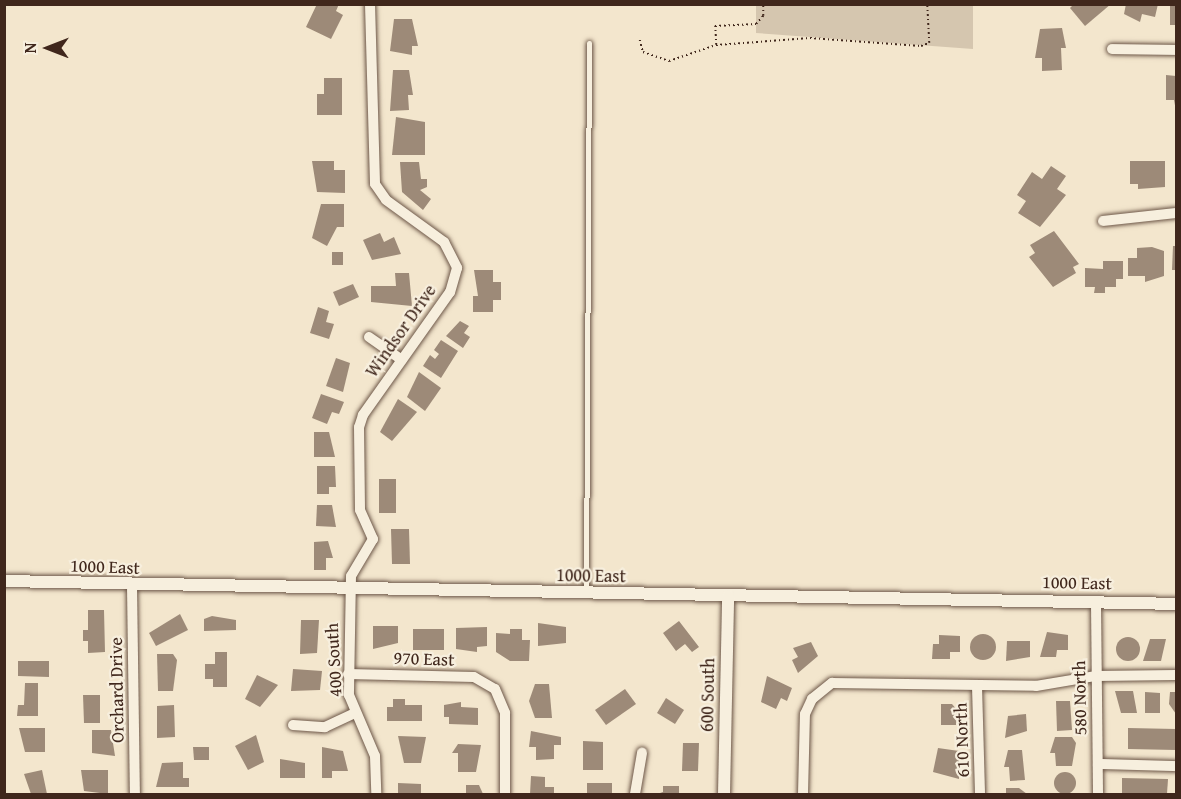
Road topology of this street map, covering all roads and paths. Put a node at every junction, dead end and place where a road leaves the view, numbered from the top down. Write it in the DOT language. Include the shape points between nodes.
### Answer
graph roads {
  1 [pos="370,4"];
  2 [pos="763,4"];
  3 [pos="927,4"];
  4 [pos="640,40"];
  5 [pos="589,43"];
  6 [pos="716,45"];
  7 [pos="1112,49"];
  8 [pos="1176,50"];
  9 [pos="1176,213"];
  10 [pos="1103,221"];
  11 [pos="369,337"];
  12 [pos="402,360"];
  13 [pos="4,581"];
  14 [pos="132,586"];
  15 [pos="350,591"];
  16 [pos="586,594"];
  17 [pos="728,596"];
  18 [pos="1096,602"];
  19 [pos="1176,604"];
  20 [pos="348,674"];
  21 [pos="1176,675"];
  22 [pos="1096,676"];
  23 [pos="977,686"];
  24 [pos="355,713"];
  25 [pos="293,726"];
  26 [pos="642,753"];
  27 [pos="1098,764"];
  28 [pos="1176,766"];
  29 [pos="135,795"];
  30 [pos="376,795"];
  31 [pos="505,795"];
  32 [pos="635,795"];
  33 [pos="724,795"];
  34 [pos="803,795"];
  35 [pos="980,795"];
  36 [pos="1098,795"];
  1 -- 12 [label="street, Windsor Drive" via="375,184 386,200 444,242 457,268 450,292"];
  2 -- 6 [label="path" via="763,16 756,24 715,26"];
  3 -- 6 [label="path" via="929,43 921,46 810,38"];
  4 -- 6 [label="path" via="643,52 669,61"];
  5 -- 16 [label="lane"];
  7 -- 8 [label="street"];
  9 -- 10 [label="street"];
  11 -- 12 [label="street"];
  12 -- 15 [label="street, Windsor Drive" via="359,427 360,510 373,539 354,567"];
  13 -- 14 [label="street, 1000 East"];
  14 -- 15 [label="street, 1000 East"];
  14 -- 29 [label="street, Orchard Drive"];
  15 -- 16 [label="street, 1000 East"];
  15 -- 20 [label="street, 400 South"];
  16 -- 17 [label="street, 1000 East"];
  17 -- 18 [label="street, 1000 East"];
  17 -- 33 [label="street, 600 South"];
  18 -- 19 [label="street, 1000 East"];
  18 -- 22 [label="street, 580 North"];
  20 -- 24 [label="street, 400 South"];
  20 -- 31 [label="street, 970 East" via="474,677 495,689 505,713"];
  21 -- 22 [label="street"];
  22 -- 23 [label="street" via="1036,686"];
  22 -- 27 [label="street, 580 North"];
  23 -- 34 [label="street" via="844,682 822,689 805,714"];
  23 -- 35 [label="street, 610 North"];
  24 -- 25 [label="street" via="325,727"];
  24 -- 30 [label="street, 400 South" via="375,756"];
  26 -- 32 [label="street"];
  27 -- 28 [label="street"];
  27 -- 36 [label="street, 580 North"];
}
